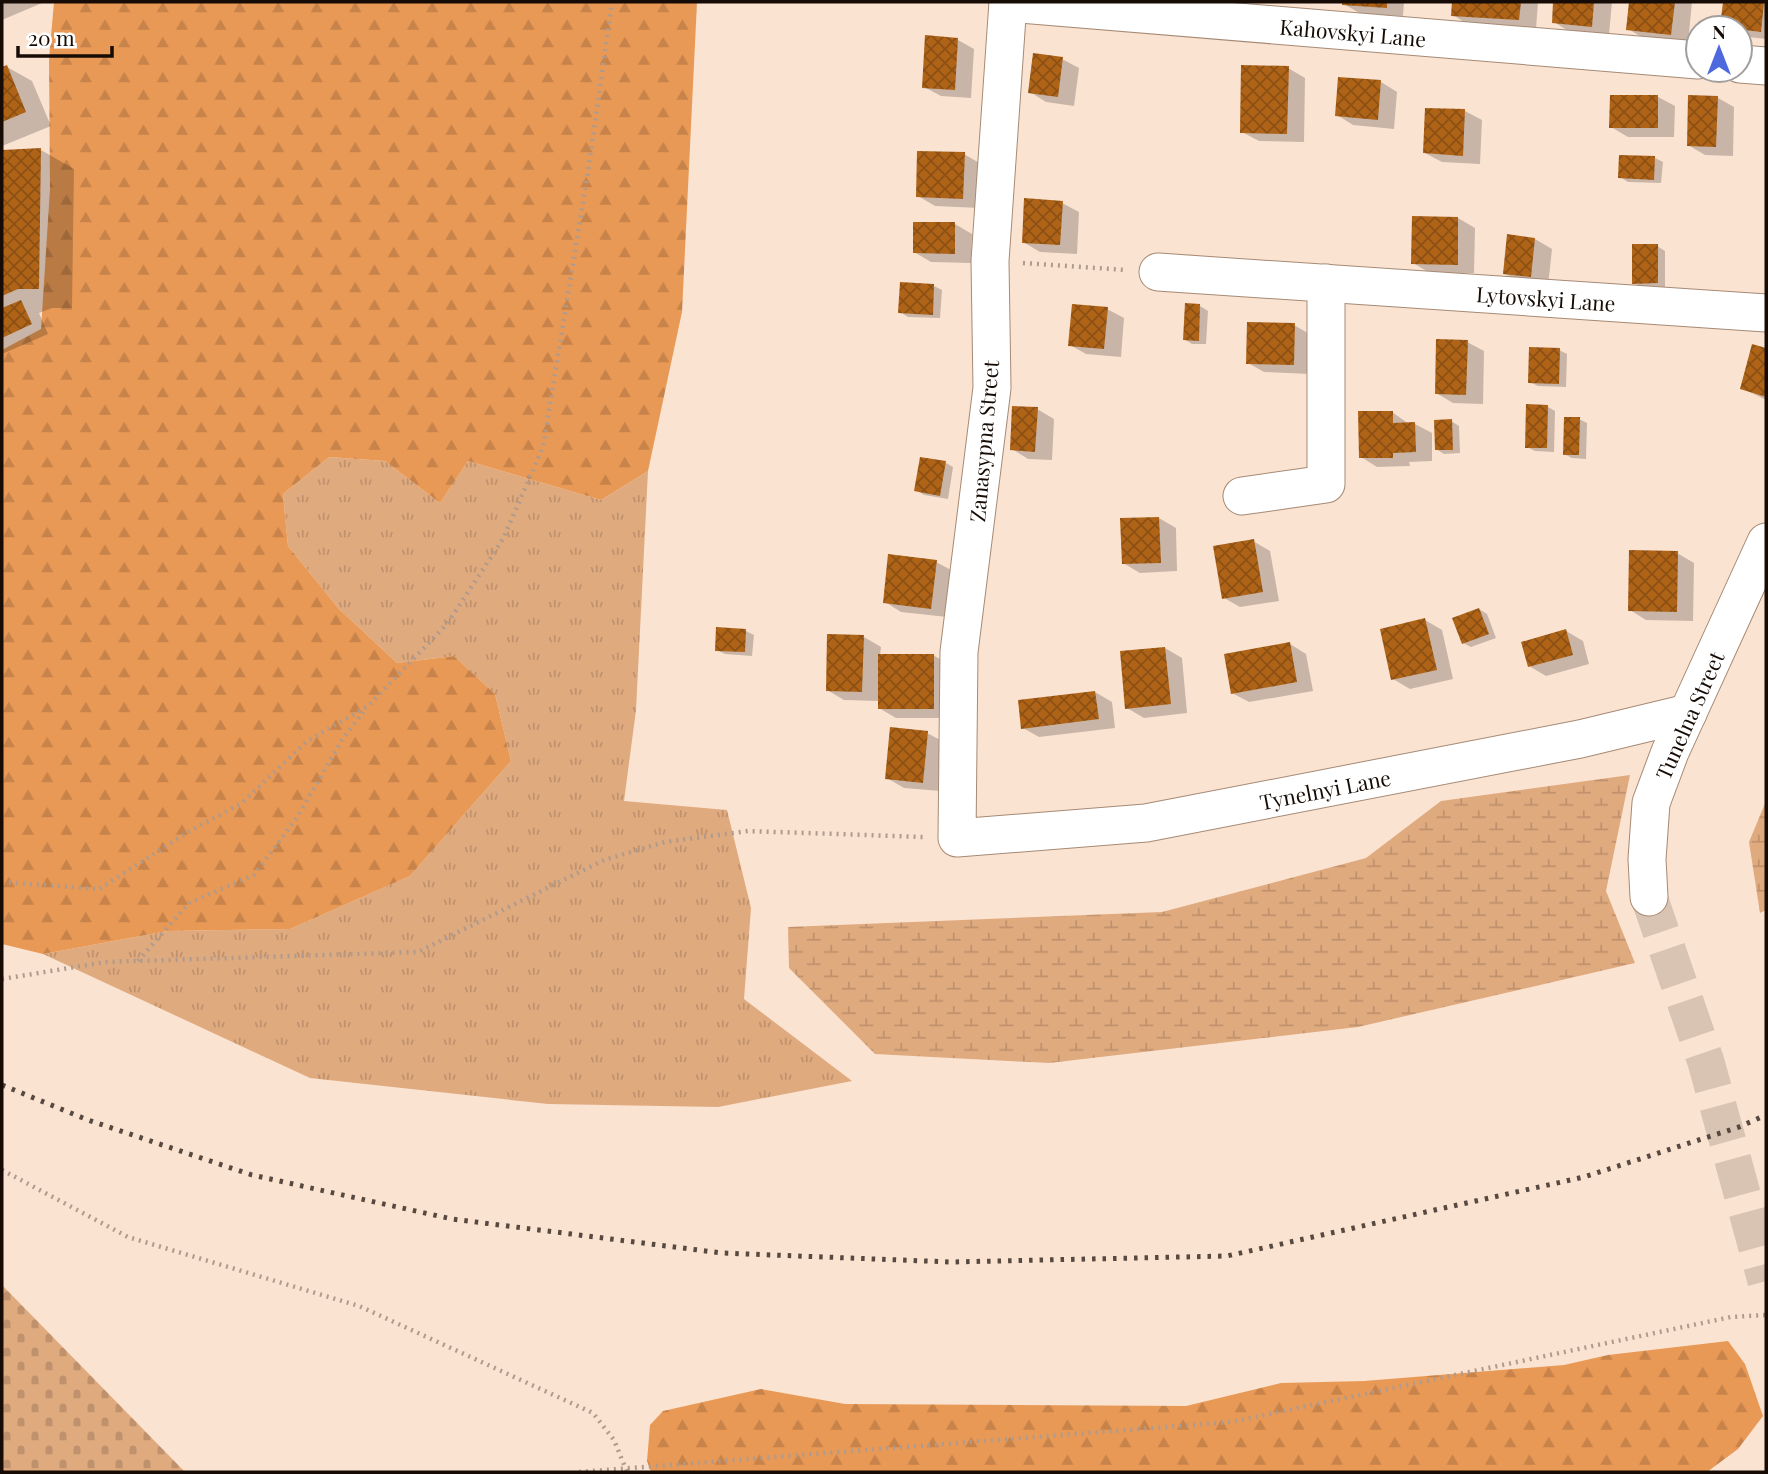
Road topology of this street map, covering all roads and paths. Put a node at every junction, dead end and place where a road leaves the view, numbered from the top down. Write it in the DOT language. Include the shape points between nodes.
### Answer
graph roads {
  1 [pos="612,2"];
  2 [pos="1008,2"];
  3 [pos="1684,59"];
  4 [pos="990,261"];
  5 [pos="1158,272"];
  6 [pos="1326,283"];
  7 [pos="1766,313"];
  8 [pos="1242,496"];
  9 [pos="1766,542"];
  10 [pos="368,706"];
  11 [pos="1688,713"];
  12 [pos="957,838"];
  13 [pos="2,882"];
  14 [pos="1649,897"];
  15 [pos="138,961"];
  16 [pos="2,979"];
  17 [pos="2,1170"];
  18 [pos="1766,1315"];
  19 [pos="626,1470"];
  20 [pos="579,1472"];
  1 -- 10 [label="path" via="543,447 503,539 447,624"];
  2 -- 3 [label="street, Kahovskyi Lane"];
  2 -- 4 [label="street, Zanasypna Street"];
  4 -- 5 [label="path"];
  4 -- 12 [label="street, Zanasypna Street" via="992,388 959,652"];
  5 -- 6 [label="street, Lytovskyi Lane"];
  6 -- 7 [label="street, Lytovskyi Lane"];
  6 -- 8 [label="street" via="1326,484"];
  9 -- 11 [label="street, Tunelna Street"];
  10 -- 13 [label="path" via="306,742 242,803 99,889"];
  10 -- 15 [label="path" via="342,740 296,819 254,874 189,903"];
  11 -- 12 [label="street, Tynelnyi Lane" via="1580,739 1146,823"];
  11 -- 14 [label="street, Tunelna Street" via="1651,803"];
  12 -- 15 [label="path" via="748,831 665,842 604,860 418,952"];
  15 -- 16 [label="path"];
  17 -- 19 [label="path" via="128,1237 359,1306 593,1413 614,1440"];
  18 -- 19 [label="path" via="1731,1317 1231,1422"];
  19 -- 20 [label="path"];
}
